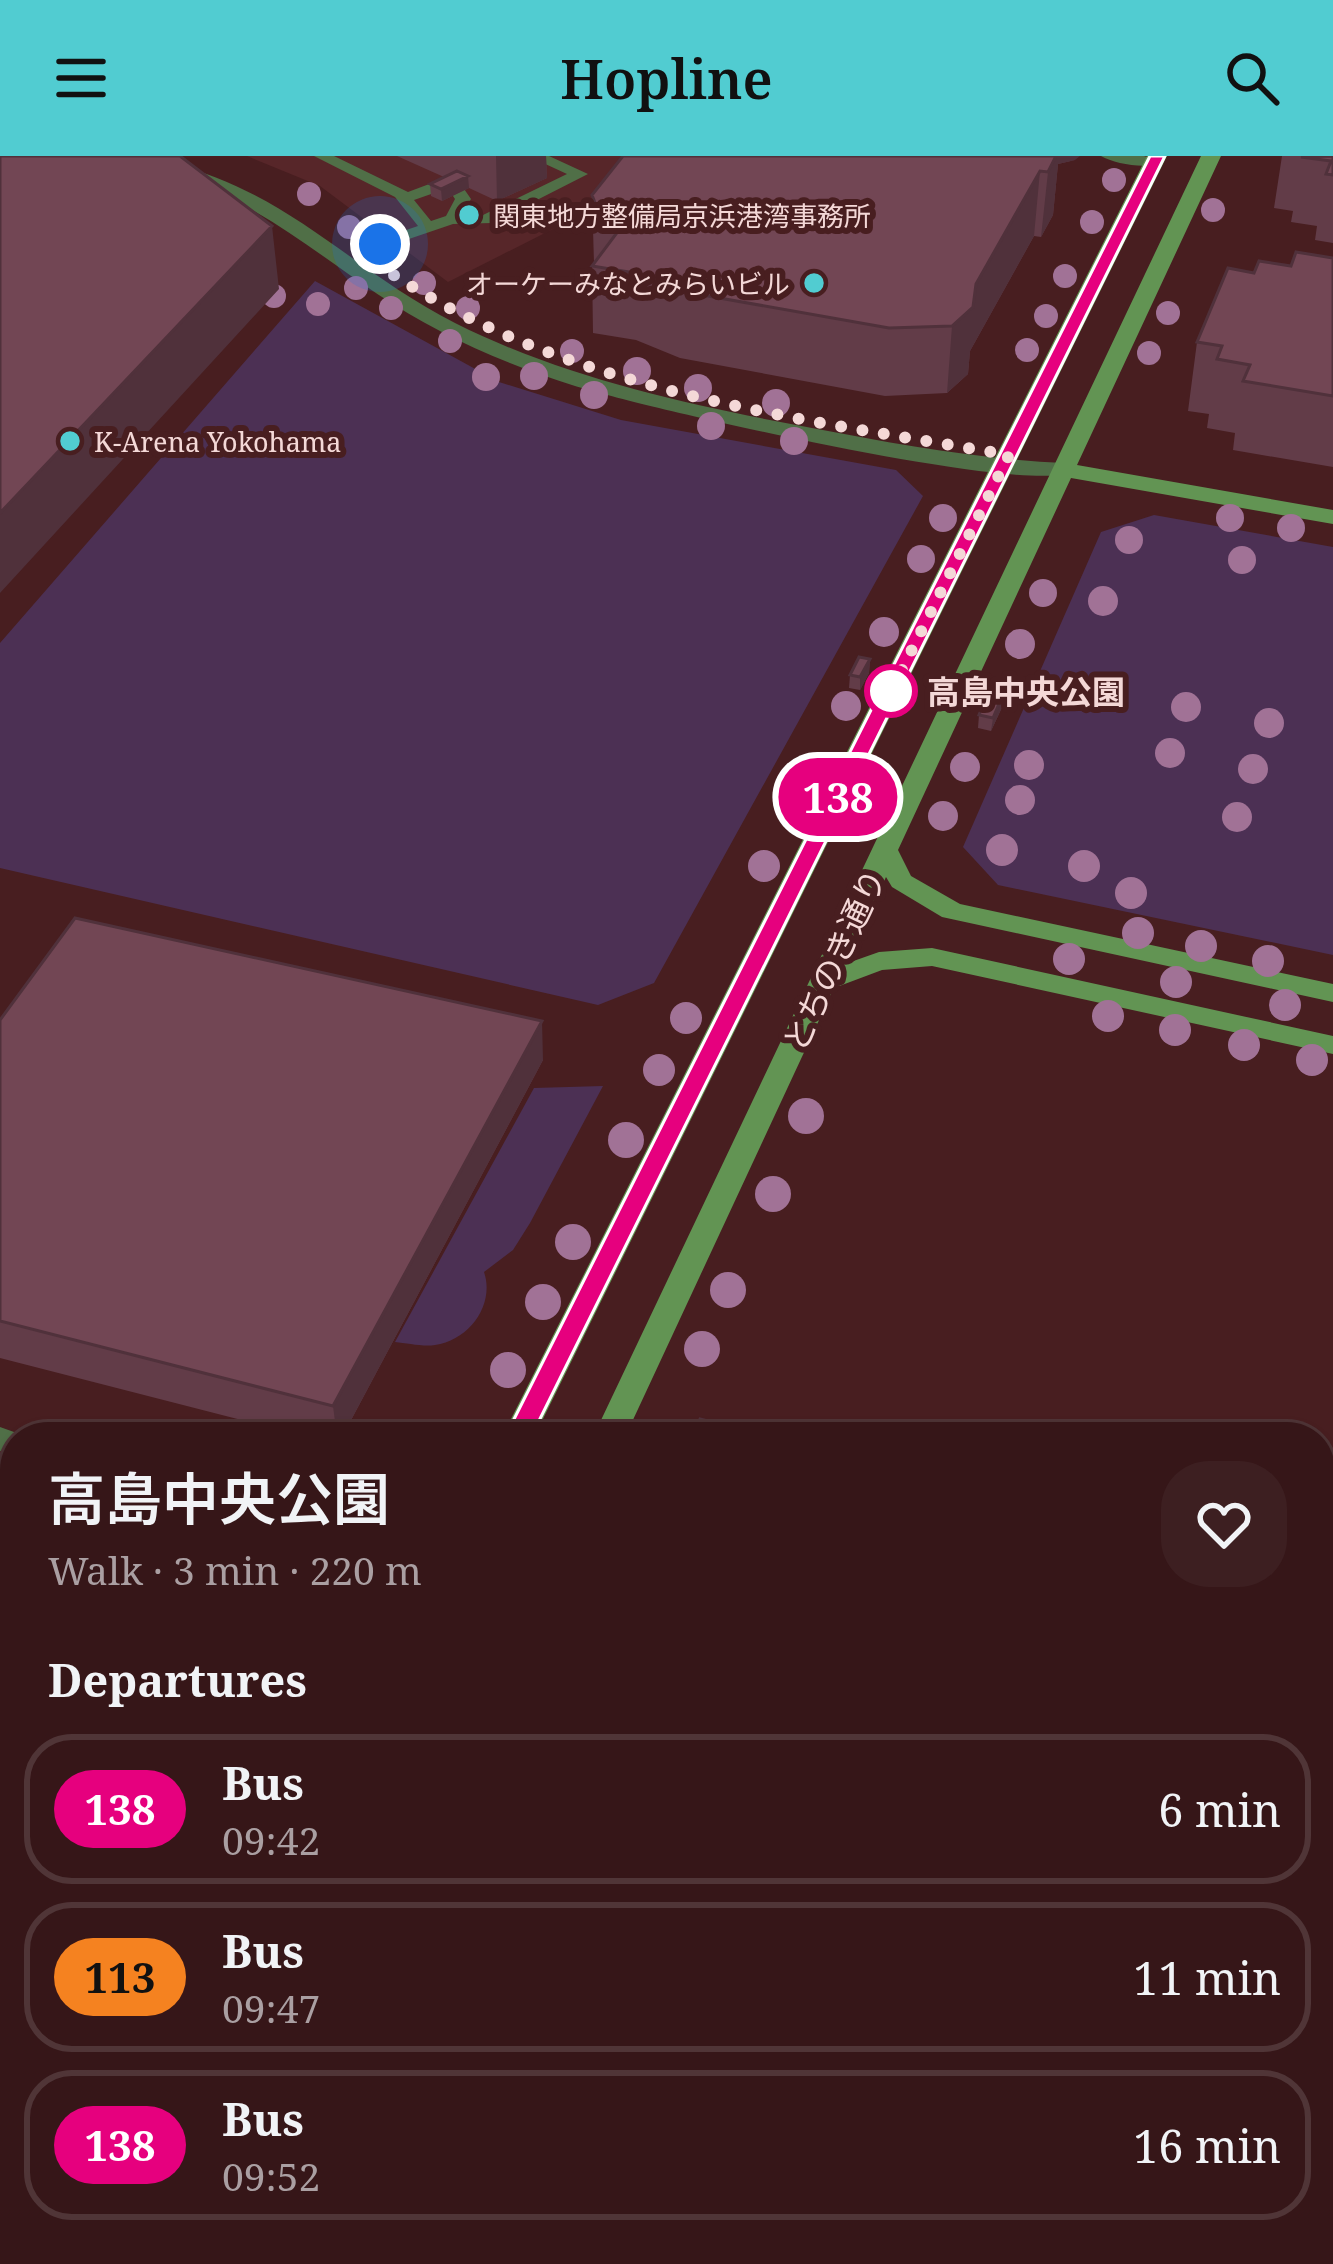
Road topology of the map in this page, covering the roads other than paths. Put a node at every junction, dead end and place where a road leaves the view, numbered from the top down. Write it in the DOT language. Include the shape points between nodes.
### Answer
graph roads {
  1 [pos="173,156"];
  2 [pos="322,156"];
  3 [pos="536,156"];
  4 [pos="1108,156"];
  5 [pos="1211,156"];
  6 [pos="1155,159"];
  7 [pos="142,163"];
  8 [pos="406,198"];
  9 [pos="452,220"];
  10 [pos="427,227"];
  11 [pos="359,251"];
  12 [pos="1006,462"];
  13 [pos="1064,470"];
  14 [pos="1333,517"];
  15 [pos="884,851"];
  16 [pos="824,981"];
  17 [pos="1333,993"];
  18 [pos="1333,1045"];
  19 [pos="526,1422"];
  20 [pos="616,1422"];
  1 -- 11 [label="street" via="281,190"];
  2 -- 8 [label="lane"];
  3 -- 9 [label="lane" via="580,174 486,220"];
  4 -- 6 [label="lane"];
  5 -- 13 [label="street, とちのき通り"];
  6 -- 12 [label="street, とちのき通り"];
  7 -- 12 [label="street" via="262,199 400,302 567,377 747,422"];
  8 -- 9 [label="lane" via="456,189 464,200"];
  8 -- 10 [label="lane"];
  9 -- 10 [label="lane"];
  10 -- 11 [label="lane"];
  11 -- 12 [label="street" via="469,319 663,389"];
  12 -- 13 [label="street"];
  12 -- 19 [label="street, とちのき通り"];
  13 -- 14 [label="street"];
  13 -- 15 [label="street, とちのき通り"];
  15 -- 16 [label="street, とちのき通り"];
  15 -- 17 [label="street" via="901,881 952,911"];
  16 -- 18 [label="street" via="878,961 932,957"];
  16 -- 20 [label="street, とちのき通り"];
}
